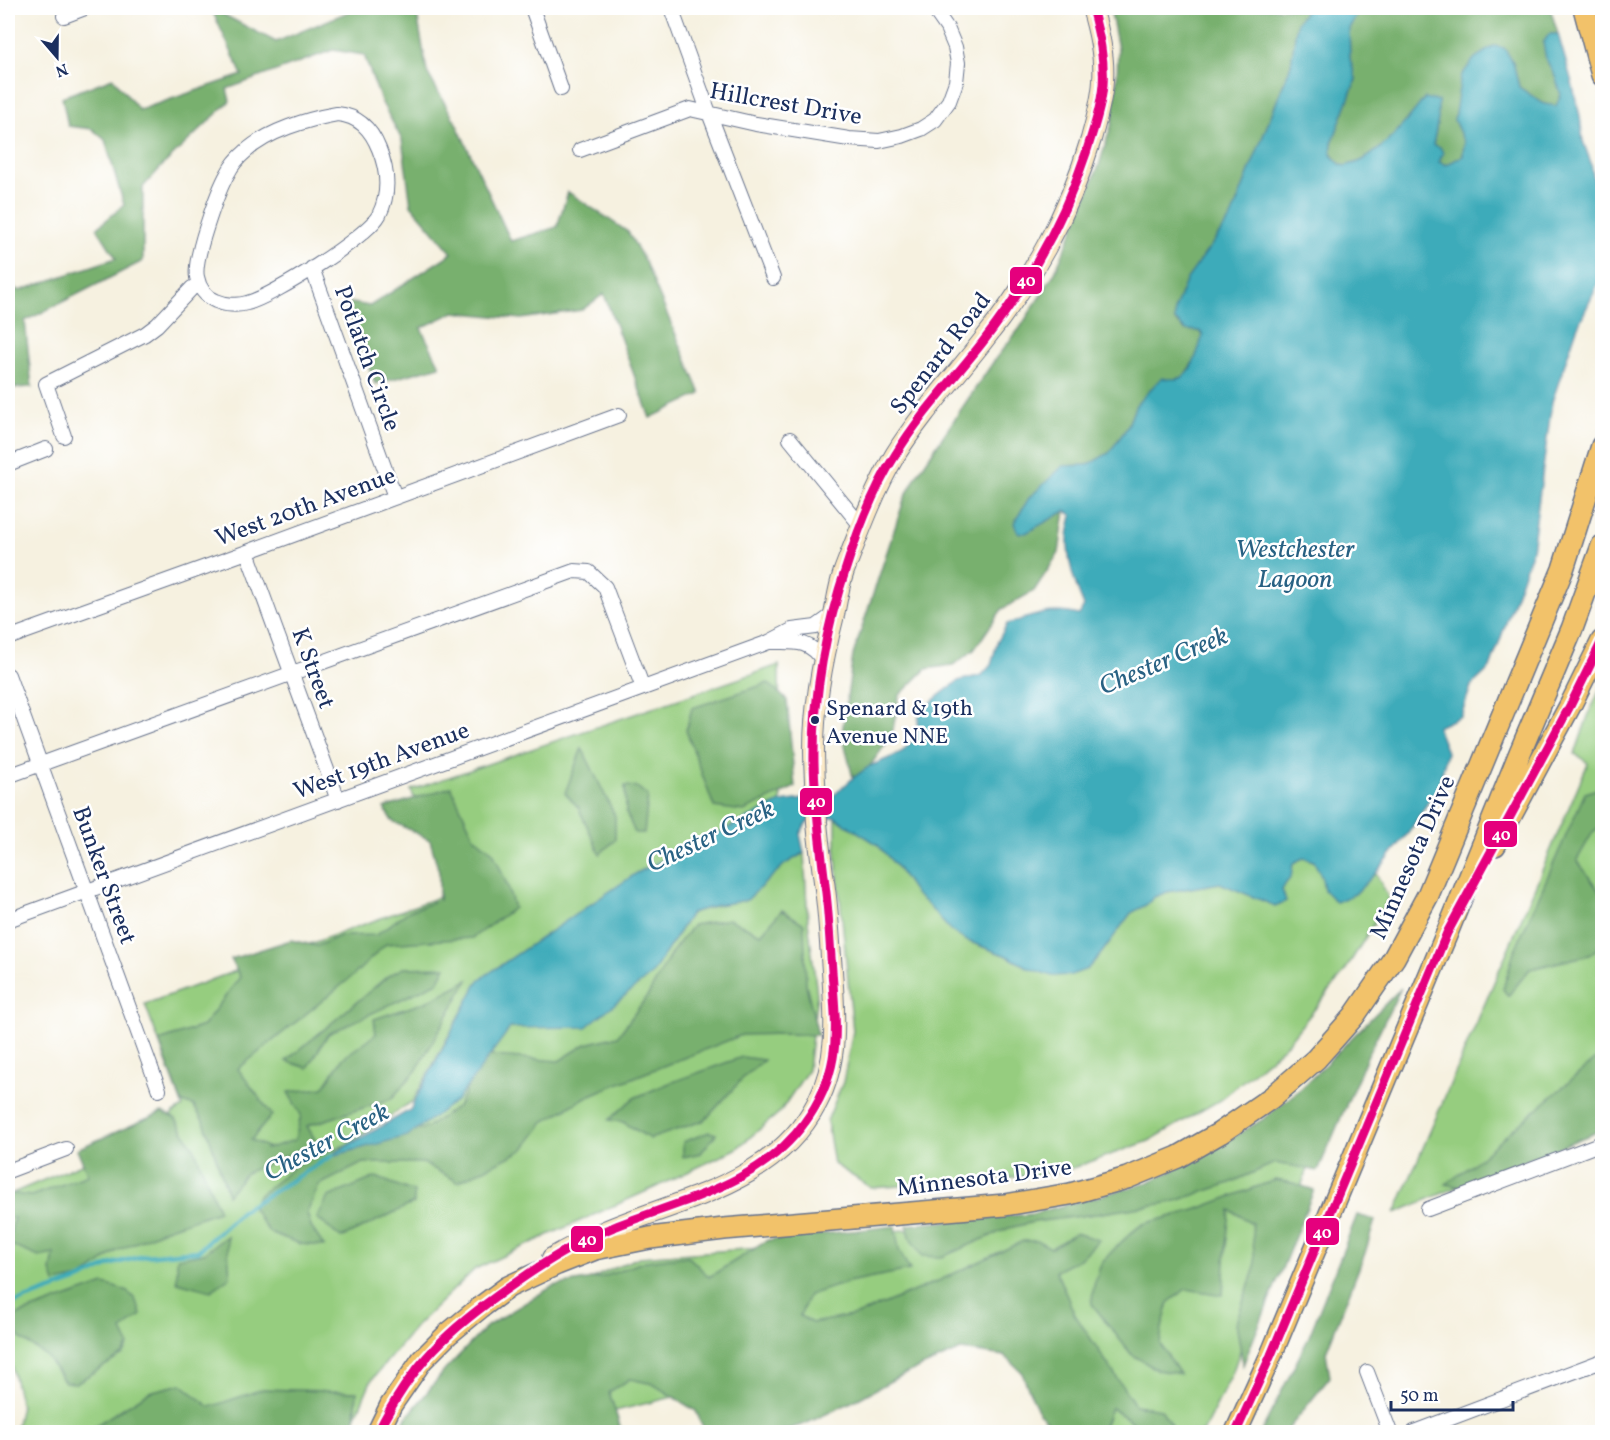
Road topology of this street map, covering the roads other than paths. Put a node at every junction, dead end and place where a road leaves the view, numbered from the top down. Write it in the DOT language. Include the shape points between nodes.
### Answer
graph roads {
  1 [pos="85,8"];
  2 [pos="532,8"];
  3 [pos="671,8"];
  4 [pos="933,8"];
  5 [pos="1092,8"];
  6 [pos="1584,8"];
  7 [pos="64,16"];
  8 [pos="1602,75"];
  9 [pos="561,89"];
  10 [pos="709,113"];
  11 [pos="580,150"];
  12 [pos="312,268"];
  13 [pos="772,278"];
  14 [pos="199,285"];
  15 [pos="619,416"];
  16 [pos="64,436"];
  17 [pos="790,439"];
  18 [pos="1602,446"];
  19 [pos="46,449"];
  20 [pos="8,464"];
  21 [pos="395,497"];
  22 [pos="861,527"];
  23 [pos="1602,546"];
  24 [pos="247,552"];
  25 [pos="834,614"];
  26 [pos="8,638"];
  27 [pos="769,642"];
  28 [pos="1602,642"];
  29 [pos="823,661"];
  30 [pos="292,674"];
  31 [pos="8,675"];
  32 [pos="643,688"];
  33 [pos="40,764"];
  34 [pos="8,776"];
  35 [pos="338,800"];
  36 [pos="86,891"];
  37 [pos="8,920"];
  38 [pos="1448,933"];
  39 [pos="159,1090"];
  40 [pos="1602,1143"];
  41 [pos="66,1149"];
  42 [pos="8,1171"];
  43 [pos="1428,1209"];
  44 [pos="508,1287"];
  45 [pos="1602,1360"];
  46 [pos="1367,1372"];
  47 [pos="378,1432"];
  48 [pos="1236,1432"];
  49 [pos="1390,1432"];
  50 [pos="1414,1432"];
  1 -- 7 [label="street"];
  2 -- 9 [label="street"];
  3 -- 10 [label="street"];
  4 -- 10 [label="street, Hillcrest Drive" via="947,28 958,63 949,100 935,120 921,129 879,141 849,139"];
  5 -- 22 [label="main road, Spenard Road" via="1104,80 1082,169 1068,204 1010,304 896,453"];
  6 -- 8 [label="main road"];
  10 -- 11 [label="street, Hillcrest Drive" via="690,109"];
  10 -- 13 [label="street"];
  12 -- 14 [label="street" via="259,299 238,305 210,298"];
  12 -- 14 [label="street" via="367,230 378,215 387,188 383,158 372,134 359,121 345,115 325,116 271,134 239,158 216,199 197,262"];
  12 -- 21 [label="street, Potlatch Circle"];
  14 -- 16 [label="street" via="145,334 46,384"];
  15 -- 21 [label="street, West 20th Avenue"];
  17 -- 22 [label="street"];
  18 -- 44 [label="main road, Minnesota Drive" via="1563,568 1428,895 1394,958 1354,1016 1316,1059 1271,1098 1178,1157 1126,1178 1070,1194 1005,1205 650,1238 595,1249"];
  19 -- 20 [label="street"];
  21 -- 24 [label="street, West 20th Avenue"];
  22 -- 25 [label="main road, Spenard Road"];
  23 -- 38 [label="main road"];
  24 -- 26 [label="street, West 20th Avenue"];
  24 -- 30 [label="street, K Street"];
  25 -- 27 [label="street, West 19th Avenue" via="816,627 792,630"];
  25 -- 29 [label="main road, Spenard Road"];
  27 -- 29 [label="street, West 19th Avenue" via="806,644"];
  27 -- 32 [label="street, West 19th Avenue"];
  28 -- 38 [label="main road"];
  29 -- 44 [label="main road, Spenard Road" via="814,748 835,1037 832,1063 818,1102 784,1147 748,1174 605,1231 554,1256"];
  30 -- 32 [label="street" via="574,571 589,572 605,587"];
  30 -- 33 [label="street"];
  30 -- 35 [label="street, K Street"];
  31 -- 33 [label="street, Bunker Street"];
  32 -- 35 [label="street, West 19th Avenue"];
  33 -- 34 [label="street"];
  33 -- 36 [label="street, Bunker Street"];
  35 -- 36 [label="street, West 19th Avenue"];
  36 -- 37 [label="street, West 19th Avenue"];
  36 -- 39 [label="street, Bunker Street"];
  38 -- 48 [label="main road"];
  40 -- 43 [label="street"];
  41 -- 42 [label="street"];
  44 -- 47 [label="main road, Minnesota Drive" via="456,1327 422,1360"];
  45 -- 50 [label="street"];
  46 -- 49 [label="street"];
}
